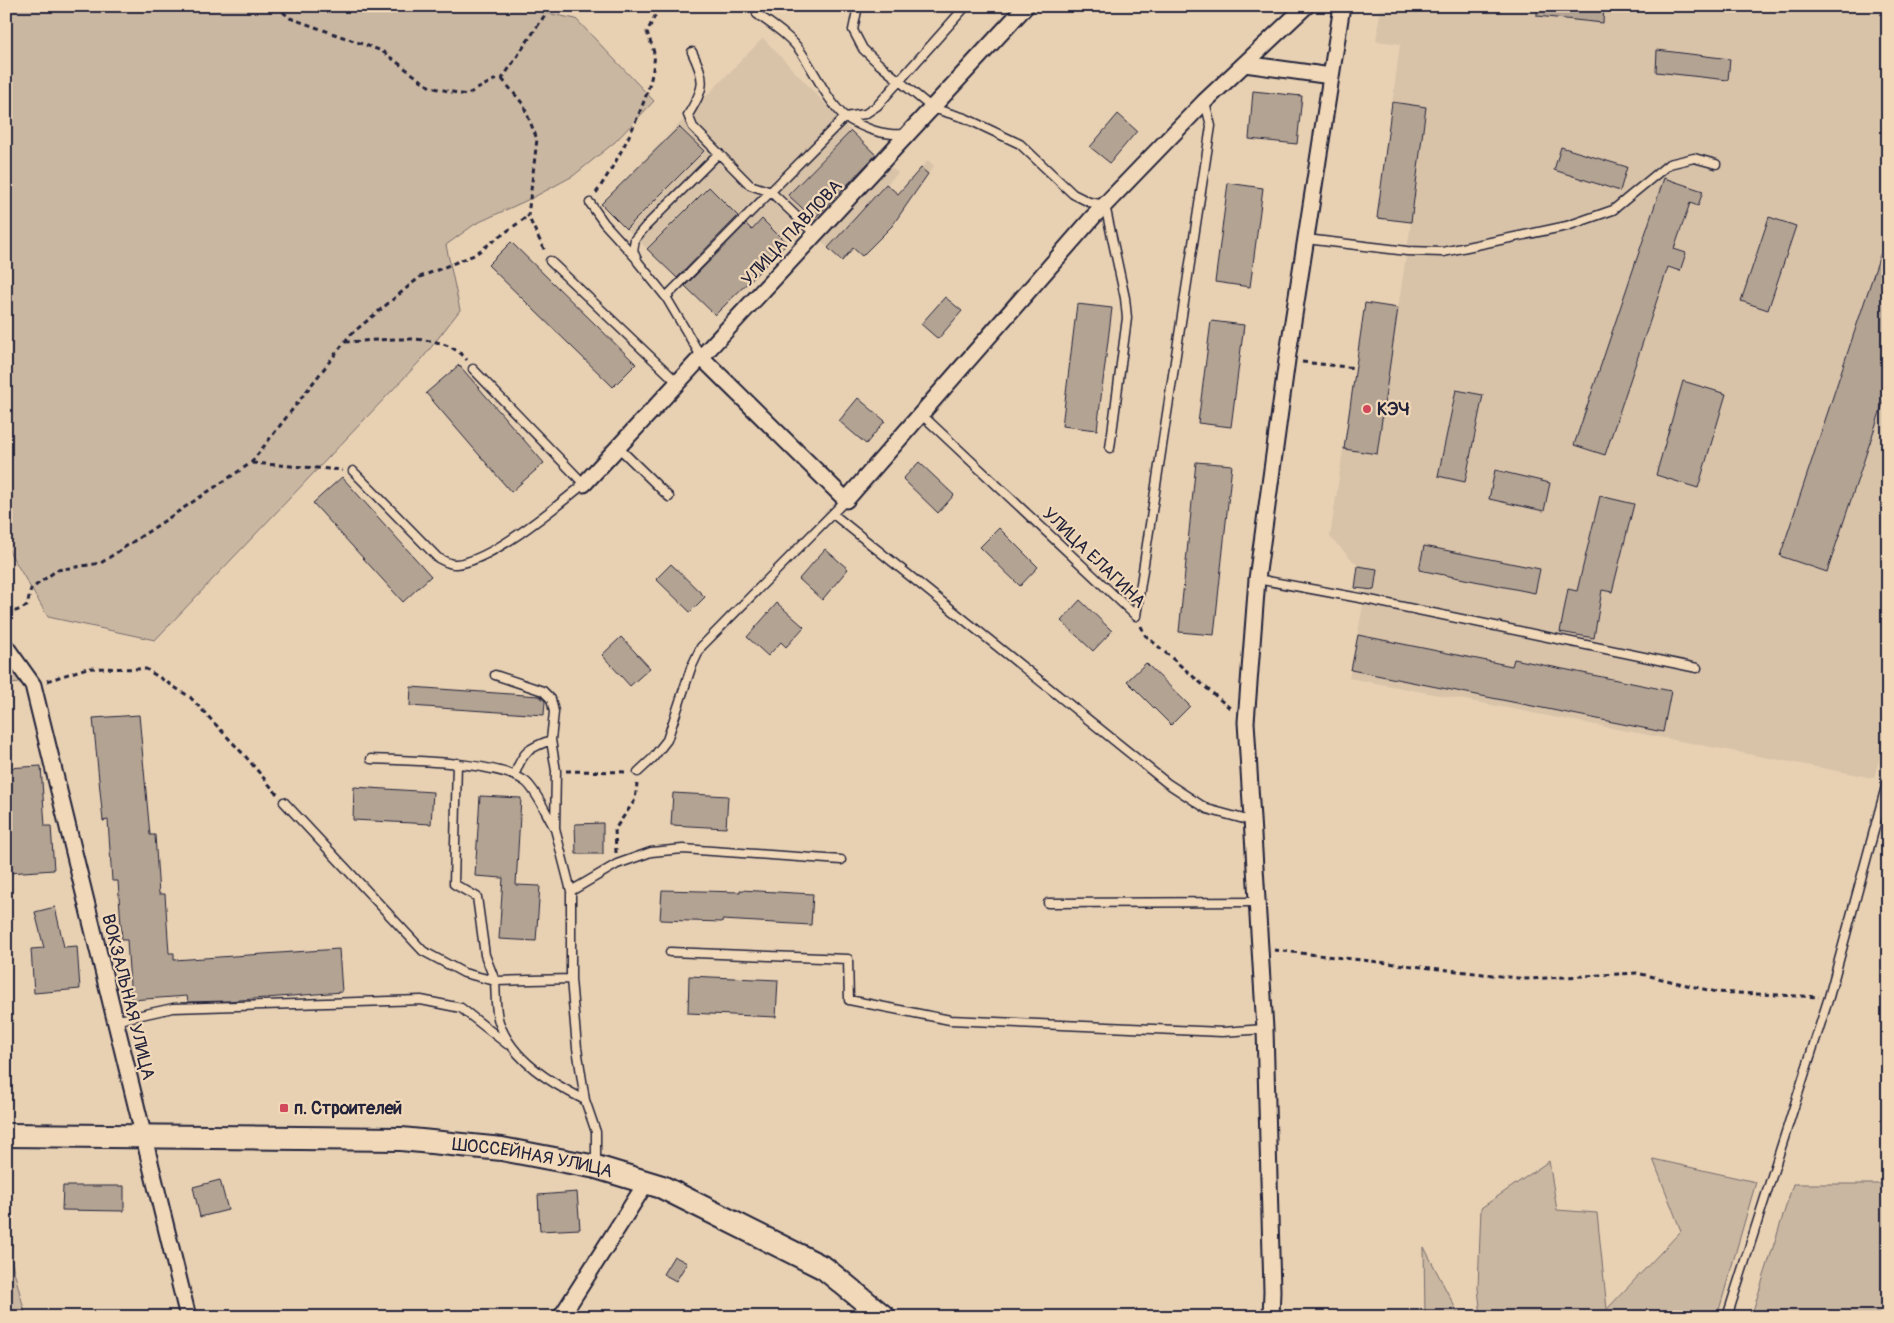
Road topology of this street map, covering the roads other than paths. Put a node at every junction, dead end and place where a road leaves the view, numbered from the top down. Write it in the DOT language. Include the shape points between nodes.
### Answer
graph roads {
  1 [pos="858,6"];
  2 [pos="966,6"];
  3 [pos="1026,6"];
  4 [pos="1306,6"];
  5 [pos="1342,6"];
  6 [pos="757,14"];
  7 [pos="692,52"];
  8 [pos="1244,64"];
  9 [pos="1331,76"];
  10 [pos="898,80"];
  11 [pos="1204,102"];
  12 [pos="932,108"];
  13 [pos="845,117"];
  14 [pos="909,134"];
  15 [pos="719,154"];
  16 [pos="1716,164"];
  17 [pos="771,192"];
  18 [pos="590,203"];
  19 [pos="1105,204"];
  20 [pos="816,234"];
  21 [pos="1306,239"];
  22 [pos="636,259"];
  23 [pos="550,261"];
  24 [pos="666,298"];
  25 [pos="702,358"];
  26 [pos="473,369"];
  27 [pos="678,383"];
  28 [pos="921,414"];
  29 [pos="618,447"];
  30 [pos="1110,448"];
  31 [pos="353,471"];
  32 [pos="584,484"];
  33 [pos="669,497"];
  34 [pos="846,500"];
  35 [pos="833,514"];
  36 [pos="1257,579"];
  37 [pos="6,647"];
  38 [pos="1697,668"];
  39 [pos="495,675"];
  40 [pos="552,740"];
  41 [pos="371,759"];
  42 [pos="457,763"];
  43 [pos="638,772"];
  44 [pos="514,774"];
  45 [pos="1888,779"];
  46 [pos="284,802"];
  47 [pos="1251,821"];
  48 [pos="555,829"];
  49 [pos="841,860"];
  50 [pos="571,891"];
  51 [pos="1256,902"];
  52 [pos="1048,903"];
  53 [pos="670,952"];
  54 [pos="571,979"];
  55 [pos="495,980"];
  56 [pos="114,1021"];
  57 [pos="1265,1029"];
  58 [pos="509,1046"];
  59 [pos="585,1100"];
  60 [pos="6,1134"];
  61 [pos="142,1136"];
  62 [pos="596,1167"];
  63 [pos="646,1183"];
  64 [pos="188,1317"];
  65 [pos="561,1317"];
  66 [pos="884,1317"];
  67 [pos="1270,1317"];
  68 [pos="1727,1317"];
  1 -- 10 [label="lane" via="853,30 864,49"];
  2 -- 10 [label="lane"];
  3 -- 12 [label="street, УЛИЦА ПАВЛОВА"];
  4 -- 8 [label="street"];
  5 -- 9 [label="street"];
  6 -- 13 [label="lane" via="790,39"];
  7 -- 15 [label="lane" via="702,73 700,96 688,115 689,122"];
  8 -- 9 [label="street"];
  8 -- 11 [label="street"];
  9 -- 21 [label="street"];
  10 -- 12 [label="lane"];
  10 -- 13 [label="lane" via="877,106 865,114"];
  11 -- 19 [label="street"];
  11 -- 28 [label="lane, УЛИЦА ЕЛАГИНА" via="1210,126 1136,616"];
  12 -- 14 [label="street, УЛИЦА ПАВЛОВА"];
  12 -- 19 [label="lane" via="965,118 1020,144 1073,194 1089,202"];
  13 -- 14 [label="lane" via="875,132"];
  13 -- 17 [label="lane"];
  14 -- 20 [label="street, УЛИЦА ПАВЛОВА"];
  15 -- 17 [label="lane" via="750,185"];
  15 -- 22 [label="lane" via="635,239 633,251"];
  16 -- 21 [label="lane" via="1694,158 1668,164 1613,210 1567,226 1443,252"];
  17 -- 20 [label="lane"];
  17 -- 24 [label="lane"];
  18 -- 22 [label="lane"];
  19 -- 28 [label="street"];
  19 -- 30 [label="lane" via="1127,318"];
  20 -- 25 [label="street, УЛИЦА ПАВЛОВА"];
  21 -- 36 [label="street"];
  22 -- 24 [label="lane"];
  23 -- 27 [label="lane"];
  24 -- 25 [label="lane"];
  25 -- 27 [label="street, УЛИЦА ПАВЛОВА"];
  25 -- 34 [label="street"];
  26 -- 32 [label="lane"];
  27 -- 29 [label="street, УЛИЦА ПАВЛОВА"];
  28 -- 34 [label="street"];
  29 -- 32 [label="street, УЛИЦА ПАВЛОВА"];
  29 -- 33 [label="lane"];
  31 -- 32 [label="lane" via="438,558 454,565 474,560 534,525"];
  34 -- 35 [label="lane"];
  35 -- 43 [label="lane" via="702,647 690,668 667,740"];
  35 -- 47 [label="lane" via="1167,783 1207,809"];
  36 -- 38 [label="lane"];
  36 -- 47 [label="street" via="1246,722"];
  37 -- 56 [label="street, ВОКЗАЛЬНАЯ УЛИЦА" via="33,685"];
  39 -- 40 [label="lane" via="544,691 551,699 554,712"];
  40 -- 44 [label="lane" via="530,747 520,758"];
  40 -- 48 [label="lane" via="556,771"];
  41 -- 42 [label="lane"];
  42 -- 44 [label="lane"];
  42 -- 55 [label="lane" via="454,884 476,897 485,954"];
  44 -- 48 [label="lane" via="528,783"];
  45 -- 68 [label="lane" via="1830,997"];
  46 -- 55 [label="lane" via="423,951 464,973"];
  47 -- 51 [label="street"];
  48 -- 50 [label="lane"];
  49 -- 50 [label="lane" via="683,849 651,852 617,864"];
  50 -- 54 [label="lane"];
  51 -- 52 [label="lane"];
  51 -- 57 [label="street"];
  53 -- 57 [label="lane" via="848,959 849,1000 950,1020 1222,1032"];
  54 -- 55 [label="lane"];
  54 -- 59 [label="lane"];
  55 -- 58 [label="lane" via="499,1021"];
  56 -- 58 [label="lane" via="173,1008 421,1000 461,1008"];
  56 -- 61 [label="street, ВОКЗАЛЬНАЯ УЛИЦА"];
  57 -- 67 [label="street"];
  58 -- 59 [label="lane" via="553,1083"];
  59 -- 62 [label="lane" via="596,1132"];
  60 -- 61 [label="main road, ШОССЕЙНАЯ УЛИЦА"];
  61 -- 62 [label="main road, ШОССЕЙНАЯ УЛИЦА" via="401,1139 502,1149"];
  61 -- 64 [label="street, ВОКЗАЛЬНАЯ УЛИЦА"];
  62 -- 63 [label="main road, ШОССЕЙНАЯ УЛИЦА"];
  63 -- 65 [label="street"];
  63 -- 66 [label="main road, ШОССЕЙНАЯ УЛИЦА" via="824,1268"];
}
